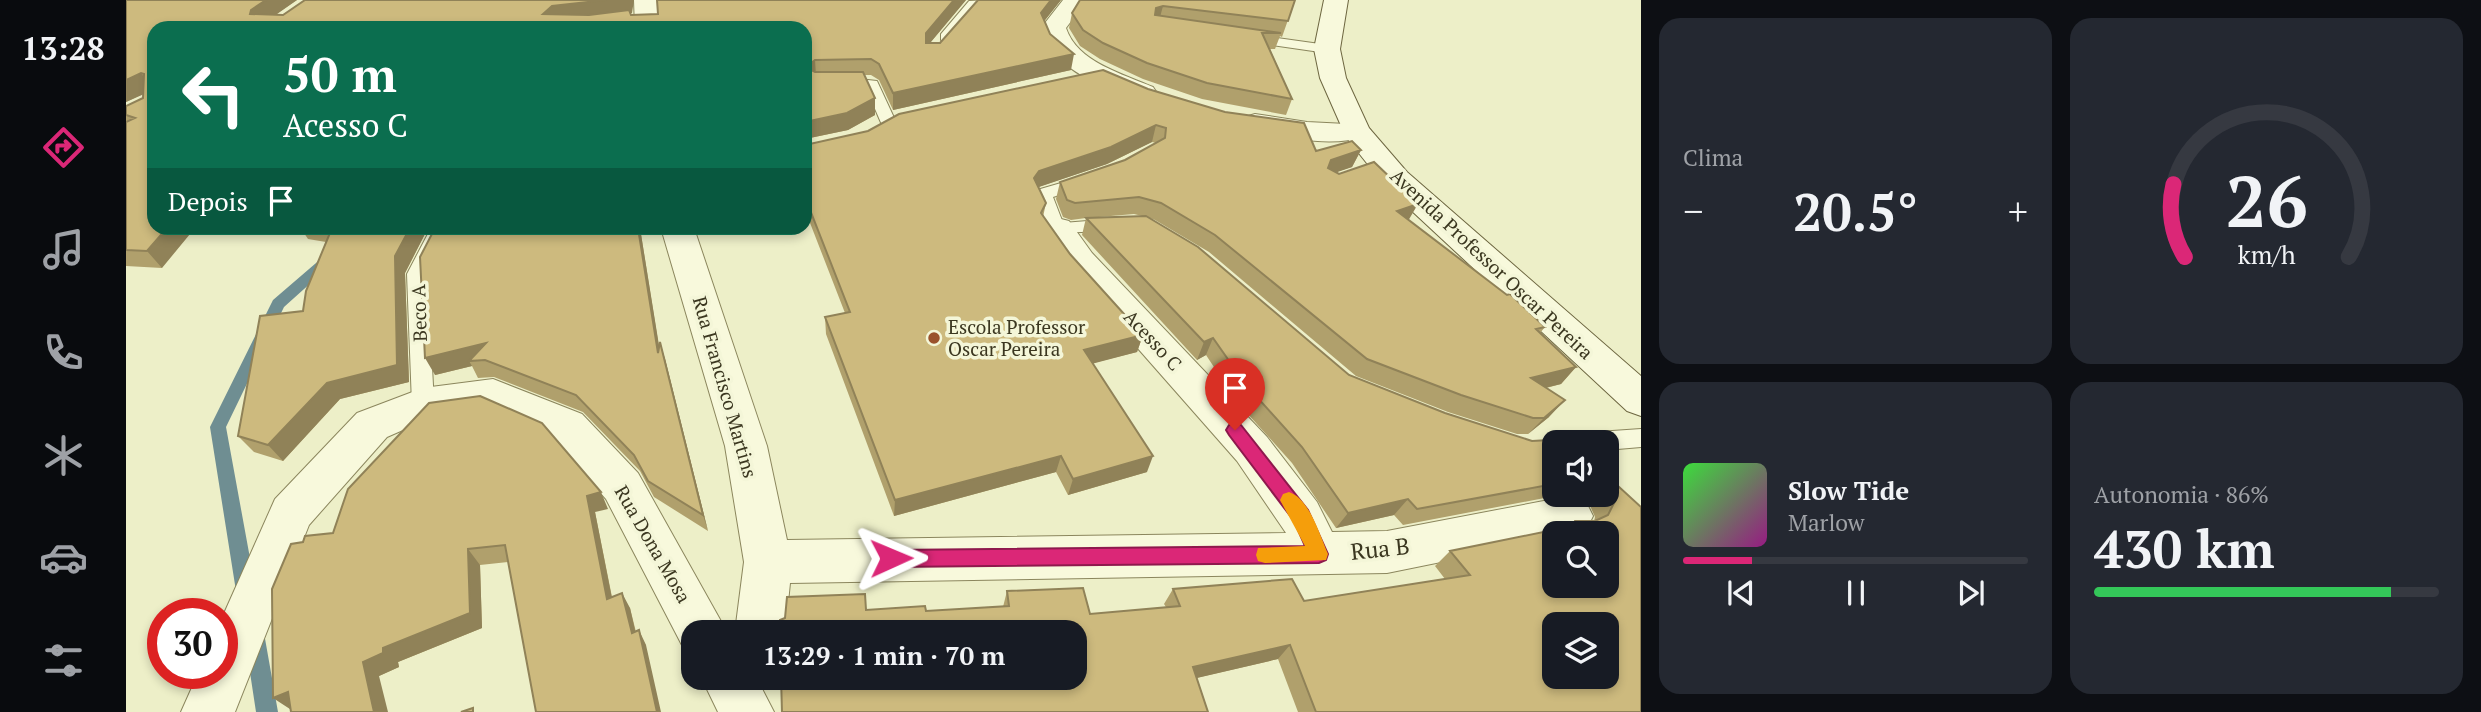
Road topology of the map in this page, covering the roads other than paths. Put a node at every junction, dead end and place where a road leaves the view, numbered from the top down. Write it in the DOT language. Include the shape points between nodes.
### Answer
graph roads {
  1 [pos="984,0"];
  2 [pos="1075,0"];
  3 [pos="1336,0"];
  4 [pos="1232,36"];
  5 [pos="941,44"];
  6 [pos="1326,49"];
  7 [pos="1102,74"];
  8 [pos="829,82"];
  9 [pos="1062,83"];
  10 [pos="1166,103"];
  11 [pos="1223,118"];
  12 [pos="890,124"];
  13 [pos="1356,131"];
  14 [pos="1102,175"];
  15 [pos="1134,223"];
  16 [pos="1057,229"];
  17 [pos="436,235"];
  18 [pos="679,235"];
  19 [pos="1641,400"];
  20 [pos="423,404"];
  21 [pos="1641,438"];
  22 [pos="1619,440"];
  23 [pos="1570,516"];
  24 [pos="1319,554"];
  25 [pos="768,562"];
  26 [pos="695,620"];
  27 [pos="761,620"];
  28 [pos="735,690"];
  29 [pos="753,690"];
  30 [pos="208,712"];
  31 [pos="749,712"];
  1 -- 5 [label="lane" via="974,4"];
  2 -- 7 [label="street" via="1053,28 1055,40"];
  3 -- 6 [label="street, Avenida Professor Oscar Pereira"];
  4 -- 6 [label="lane"];
  6 -- 13 [label="street, Avenida Professor Oscar Pereira"];
  7 -- 9 [label="street"];
  7 -- 10 [label="street"];
  8 -- 12 [label="lane" via="870,81"];
  11 -- 13 [label="street" via="1307,131"];
  13 -- 19 [label="street, Avenida Professor Oscar Pereira" via="1374,167 1396,179"];
  14 -- 16 [label="lane" via="1043,194"];
  15 -- 16 [label="lane"];
  16 -- 24 [label="street, Acesso C" via="1080,261 1252,449 1301,516"];
  17 -- 20 [label="lane, Beco A" via="417,274"];
  18 -- 25 [label="street, Rua Francisco Martins" via="746,446"];
  20 -- 26 [label="street, Rua Dona Mosa" via="493,396 567,426 622,486"];
  20 -- 30 [label="street, Rua Dona Mosa" via="372,425 290,513"];
  21 -- 22 [label="lane"];
  23 -- 24 [label="street, Rua B" via="1387,552"];
  24 -- 25 [label="street, Rua B"];
  25 -- 27 [label="street, Rua Francisco Martins"];
  28 -- 31 [label="street"];
  29 -- 31 [label="street"];
}
